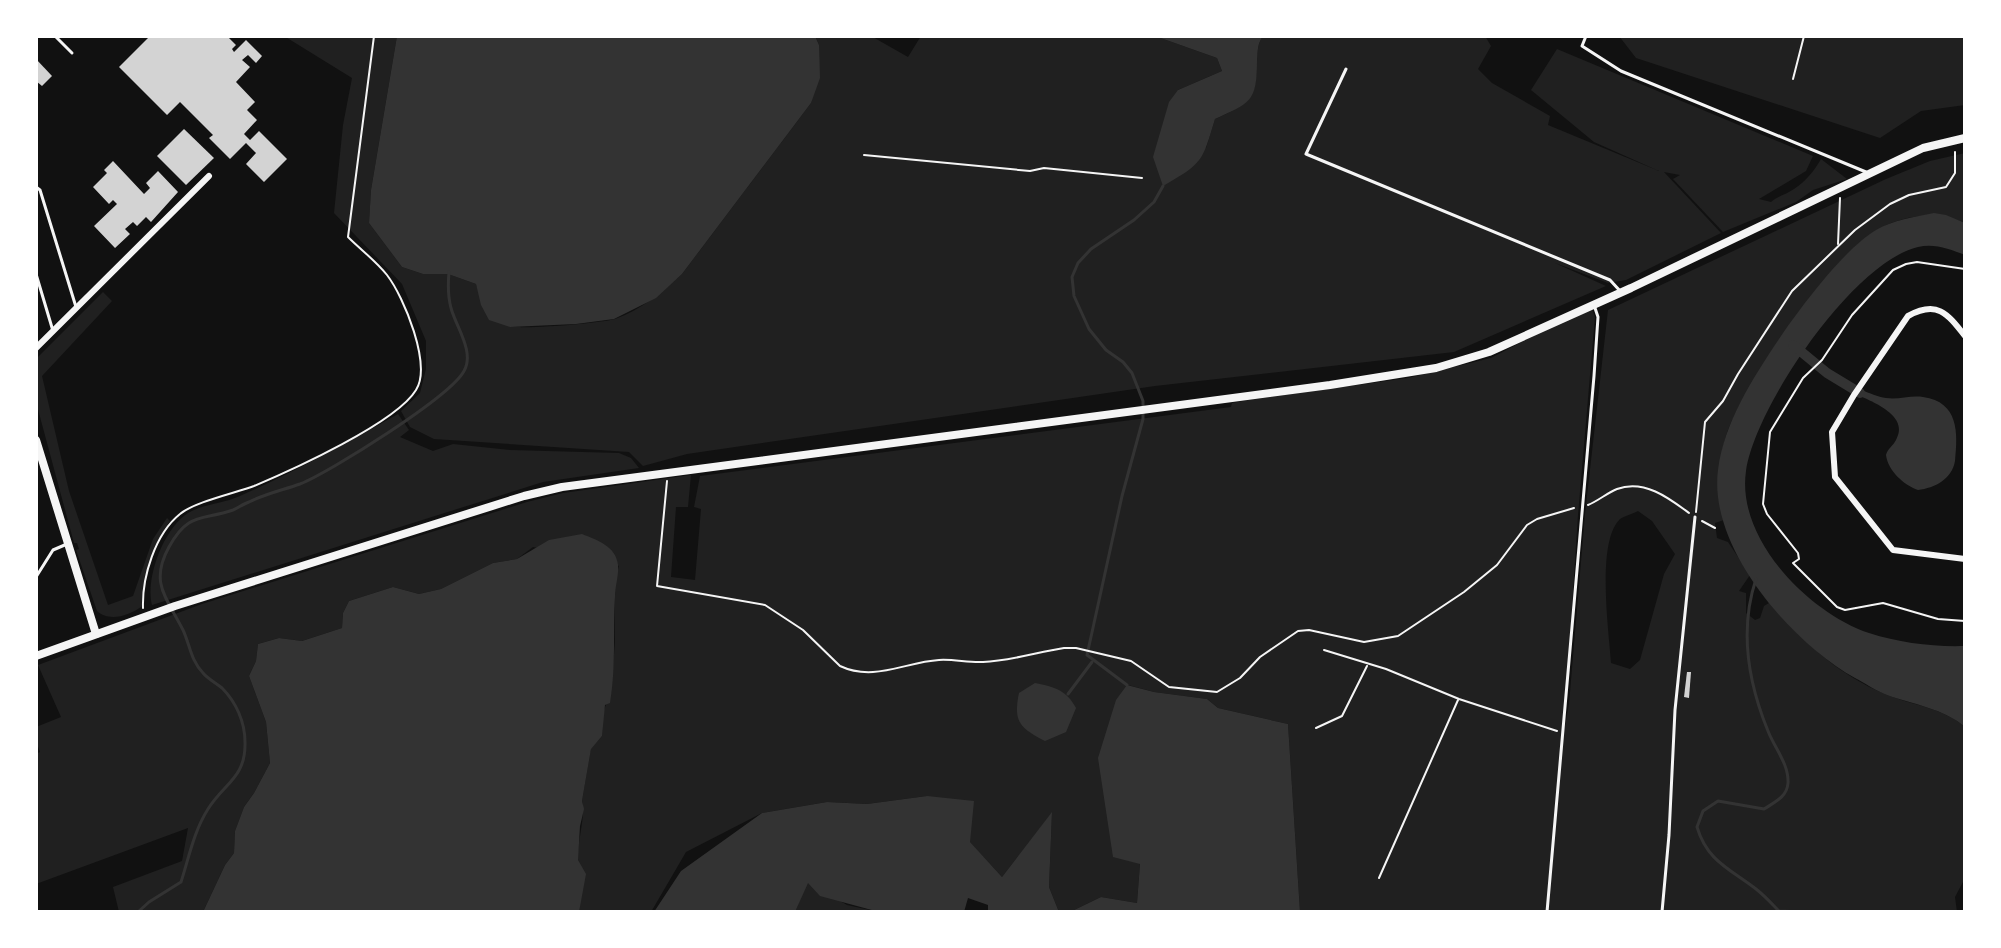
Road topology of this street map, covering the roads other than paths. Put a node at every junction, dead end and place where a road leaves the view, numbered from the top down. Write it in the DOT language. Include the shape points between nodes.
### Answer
graph roads {
  1 [pos="55,36"];
  2 [pos="1586,36"];
  3 [pos="72,53"];
  4 [pos="1346,69"];
  5 [pos="1965,138"];
  6 [pos="1870,174"];
  7 [pos="209,176"];
  8 [pos="36,187"];
  9 [pos="36,274"];
  10 [pos="1621,292"];
  11 [pos="1594,305"];
  12 [pos="77,308"];
  13 [pos="53,331"];
  14 [pos="1965,336"];
  15 [pos="36,348"];
  16 [pos="36,440"];
  17 [pos="1695,517"];
  18 [pos="67,544"];
  19 [pos="1965,559"];
  20 [pos="36,577"];
  21 [pos="96,634"];
  22 [pos="36,656"];
  23 [pos="1547,912"];
  24 [pos="1662,912"];
  1 -- 3 [label="lane"];
  2 -- 6 [label="lane" via="1582,46 1621,71"];
  4 -- 10 [label="lane" via="1306,154 1610,280"];
  5 -- 6 [label="street" via="1923,148"];
  6 -- 10 [label="street"];
  7 -- 12 [label="street"];
  8 -- 12 [label="lane"];
  9 -- 13 [label="lane"];
  10 -- 11 [label="street"];
  11 -- 21 [label="street" via="1497,349 1436,368 524,496"];
  11 -- 23 [label="lane" via="1597,332"];
  12 -- 13 [label="street"];
  13 -- 15 [label="street"];
  14 -- 19 [label="street" via="1936,309 1922,308 1908,316 1832,432 1835,477 1893,550"];
  16 -- 18 [label="street"];
  17 -- 24 [label="lane"];
  18 -- 20 [label="lane" via="53,550"];
  18 -- 21 [label="street"];
  21 -- 22 [label="street"];
}
